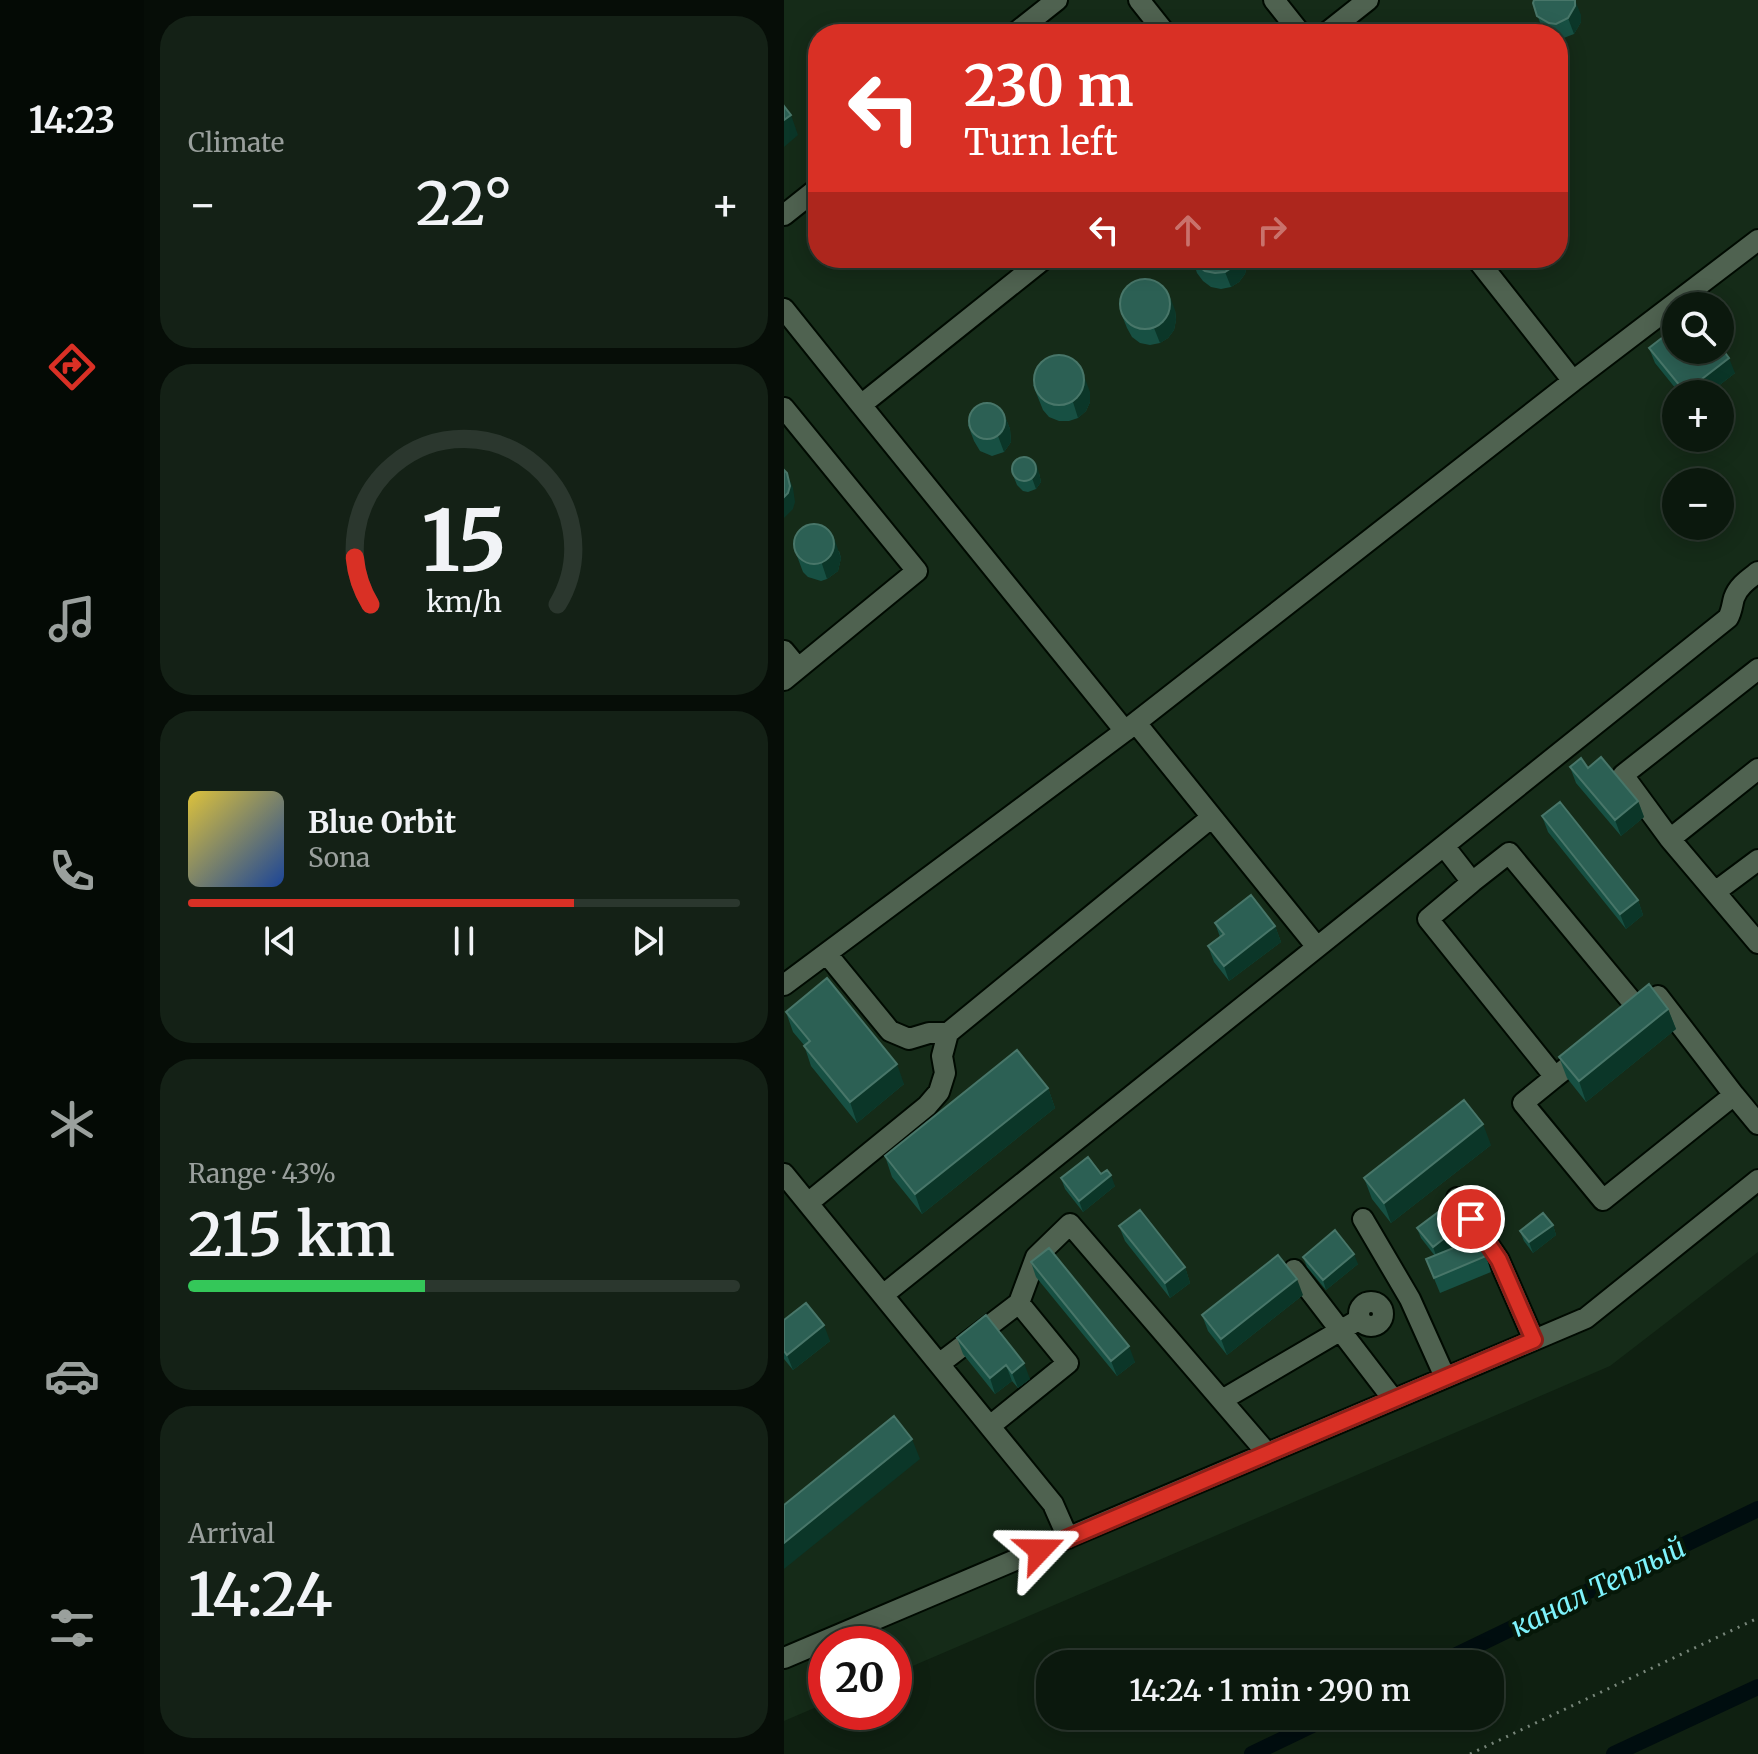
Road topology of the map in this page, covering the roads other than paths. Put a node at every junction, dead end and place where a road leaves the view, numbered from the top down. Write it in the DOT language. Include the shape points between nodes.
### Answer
graph roads {
  1 [pos="1057,0"];
  2 [pos="1139,0"];
  3 [pos="1274,0"];
  4 [pos="1368,0"];
  5 [pos="1027,24"];
  6 [pos="1158,24"];
  7 [pos="1293,24"];
  8 [pos="1338,24"];
  9 [pos="808,196"];
  10 [pos="784,215"];
  11 [pos="1758,240"];
  12 [pos="1032,268"];
  13 [pos="1484,268"];
  14 [pos="784,309"];
  15 [pos="1573,381"];
  16 [pos="861,405"];
  17 [pos="784,408"];
  18 [pos="1758,572"];
  19 [pos="784,651"];
  20 [pos="1758,669"];
  21 [pos="791,674"];
  22 [pos="1130,727"];
  23 [pos="1758,769"];
  24 [pos="1212,817"];
  25 [pos="1670,839"];
  26 [pos="1444,846"];
  27 [pos="1758,860"];
  28 [pos="1472,882"];
  29 [pos="1715,892"];
  30 [pos="1758,943"];
  31 [pos="1317,947"];
  32 [pos="827,954"];
  33 [pos="784,985"];
  34 [pos="1639,1010"];
  35 [pos="948,1033"];
  36 [pos="1555,1077"];
  37 [pos="1734,1095"];
  38 [pos="1758,1124"];
  39 [pos="784,1174"];
  40 [pos="1758,1180"];
  41 [pos="1457,1198"];
  42 [pos="808,1203"];
  43 [pos="1363,1219"];
  44 [pos="1294,1270"];
  45 [pos="883,1295"];
  46 [pos="1019,1303"];
  47 [pos="1360,1319"];
  48 [pos="1340,1331"];
  49 [pos="1534,1340"];
  50 [pos="939,1364"];
  51 [pos="1445,1377"];
  52 [pos="1393,1399"];
  53 [pos="1222,1400"];
  54 [pos="990,1426"];
  55 [pos="1267,1453"];
  56 [pos="1068,1538"];
  57 [pos="784,1658"];
  1 -- 5 [label="lane"];
  2 -- 6 [label="lane"];
  3 -- 7 [label="lane"];
  4 -- 8 [label="lane"];
  9 -- 10 [label="lane"];
  11 -- 15 [label="lane"];
  12 -- 16 [label="lane"];
  13 -- 15 [label="lane"];
  14 -- 16 [label="lane"];
  15 -- 22 [label="lane"];
  16 -- 22 [label="lane"];
  17 -- 21 [label="lane" via="917,571"];
  18 -- 26 [label="lane" via="1740,586 1728,618"];
  19 -- 21 [label="lane"];
  20 -- 25 [label="lane" via="1623,775"];
  22 -- 24 [label="lane"];
  22 -- 32 [label="lane"];
  23 -- 25 [label="lane"];
  24 -- 31 [label="lane"];
  24 -- 35 [label="lane"];
  25 -- 29 [label="lane"];
  26 -- 28 [label="lane"];
  26 -- 31 [label="lane"];
  27 -- 29 [label="lane"];
  28 -- 34 [label="lane" via="1509,853"];
  28 -- 36 [label="lane" via="1428,919"];
  29 -- 30 [label="lane"];
  31 -- 45 [label="lane"];
  32 -- 33 [label="lane"];
  32 -- 35 [label="lane" via="890,1031 909,1039"];
  34 -- 36 [label="lane"];
  34 -- 37 [label="lane" via="1658,996"];
  35 -- 42 [label="lane" via="939,1092"];
  36 -- 37 [label="lane" via="1523,1103 1603,1200"];
  37 -- 38 [label="lane"];
  39 -- 42 [label="lane"];
  40 -- 49 [label="lane" via="1586,1318"];
  41 -- 49 [label="lane" via="1499,1260"];
  42 -- 45 [label="lane"];
  43 -- 51 [label="lane" via="1410,1299"];
  44 -- 48 [label="lane"];
  45 -- 50 [label="lane"];
  46 -- 50 [label="lane"];
  46 -- 53 [label="lane" via="1036,1257 1070,1224"];
  46 -- 54 [label="lane" via="1068,1363"];
  47 -- 48 [label="lane"];
  48 -- 52 [label="lane"];
  48 -- 53 [label="lane"];
  49 -- 51 [label="lane"];
  50 -- 54 [label="lane"];
  51 -- 52 [label="lane"];
  52 -- 55 [label="lane"];
  53 -- 55 [label="lane"];
  54 -- 56 [label="lane" via="1053,1504"];
  55 -- 56 [label="lane"];
  56 -- 57 [label="lane"];
}
